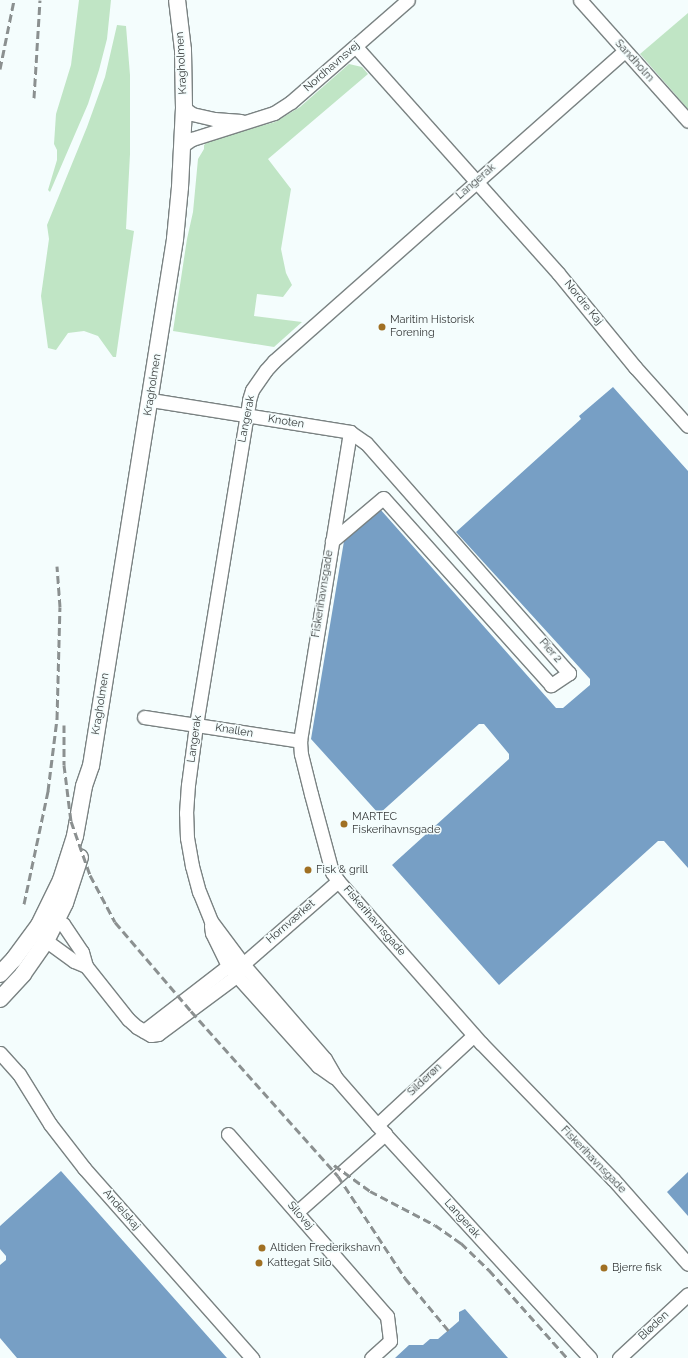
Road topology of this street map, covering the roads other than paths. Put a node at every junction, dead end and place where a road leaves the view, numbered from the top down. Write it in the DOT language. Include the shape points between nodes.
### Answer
graph roads {
  1 [pos="177,0"];
  2 [pos="408,0"];
  3 [pos="580,0"];
  4 [pos="356,47"];
  5 [pos="625,51"];
  6 [pos="184,108"];
  7 [pos="247,121"];
  8 [pos="688,121"];
  9 [pos="183,145"];
  10 [pos="476,182"];
  11 [pos="151,400"];
  12 [pos="247,416"];
  13 [pos="688,426"];
  14 [pos="350,432"];
  15 [pos="332,541"];
  16 [pos="144,717"];
  17 [pos="196,725"];
  18 [pos="300,741"];
  19 [pos="91,766"];
  20 [pos="338,881"];
  21 [pos="57,921"];
  22 [pos="211,921"];
  23 [pos="39,925"];
  24 [pos="46,940"];
  25 [pos="243,964"];
  26 [pos="86,966"];
  27 [pos="232,971"];
  28 [pos="0,974"];
  29 [pos="0,998"];
  30 [pos="474,1035"];
  31 [pos="0,1053"];
  32 [pos="336,1078"];
  33 [pos="381,1129"];
  34 [pos="228,1134"];
  35 [pos="297,1212"];
  36 [pos="688,1264"];
  37 [pos="688,1294"];
  38 [pos="252,1358"];
  39 [pos="371,1358"];
  40 [pos="590,1358"];
  41 [pos="619,1358"];
  1 -- 6 [label="street, Kragholmen" via="183,50"];
  2 -- 4 [label="street, Nordhavnsvej"];
  3 -- 5 [label="street, Sandholm"];
  4 -- 7 [label="street, Nordhavnsvej" via="291,102 274,113"];
  4 -- 10 [label="street, Nordre Kaj"];
  5 -- 8 [label="street, Sandholm"];
  5 -- 10 [label="street, Langerak"];
  6 -- 7 [label="street, Nordhavnsvej" via="192,114 214,119"];
  6 -- 9 [label="street, Kragholmen"];
  7 -- 9 [label="street, Nordhavnsvej" via="192,139"];
  9 -- 11 [label="street, Kragholmen" via="175,239"];
  10 -- 12 [label="street, Langerak" via="270,365 252,390"];
  10 -- 13 [label="street, Nordre Kaj" via="558,273 635,367"];
  11 -- 12 [label="street, Knoten"];
  11 -- 19 [label="street, Kragholmen"];
  12 -- 14 [label="street, Knoten"];
  12 -- 17 [label="street, Langerak"];
  14 -- 15 [label="street, Fiskerihavnsgade"];
  14 -- 15 [label="street, Pier 2" via="366,443 569,673 551,685 383,498"];
  15 -- 18 [label="street, Fiskerihavnsgade"];
  16 -- 17 [label="street, Knallen"];
  17 -- 18 [label="street, Knallen"];
  17 -- 22 [label="street, Langerak" via="188,785 187,838 198,886"];
  18 -- 20 [label="street, Fiskerihavnsgade" via="329,862"];
  19 -- 21 [label="street, Kragholmen" via="91,786 81,854"];
  19 -- 23 [label="street, Kragholmen" via="64,872"];
  20 -- 25 [label="street, Hornværket"];
  20 -- 30 [label="street, Fiskerihavnsgade"];
  21 -- 23 [label="street"];
  21 -- 24 [label="street, Kragholmen"];
  21 -- 26 [label="street" via="66,927 82,952"];
  22 -- 25 [label="street, Langerak"];
  22 -- 27 [label="street, Langerak" via="212,934"];
  23 -- 24 [label="street"];
  23 -- 28 [label="street, Kragholmen"];
  24 -- 26 [label="street" via="74,961"];
  24 -- 29 [label="street, Kragholmen" via="23,974"];
  25 -- 27 [label="street"];
  25 -- 32 [label="street, Langerak" via="325,1058"];
  26 -- 27 [label="street" via="128,1019 144,1032"];
  27 -- 32 [label="street, Langerak" via="318,1066"];
  30 -- 33 [label="street, Silderøn"];
  30 -- 36 [label="street, Fiskerihavnsgade" via="613,1179"];
  31 -- 38 [label="street, Andelskaj" via="19,1074 50,1124 84,1168"];
  32 -- 33 [label="street, Langerak"];
  33 -- 35 [label="street, Silderøn"];
  33 -- 40 [label="street, Langerak"];
  34 -- 35 [label="street, Silovej"];
  35 -- 39 [label="street, Silovej" via="387,1316 390,1341"];
  37 -- 41 [label="street, Bløden"];
}
